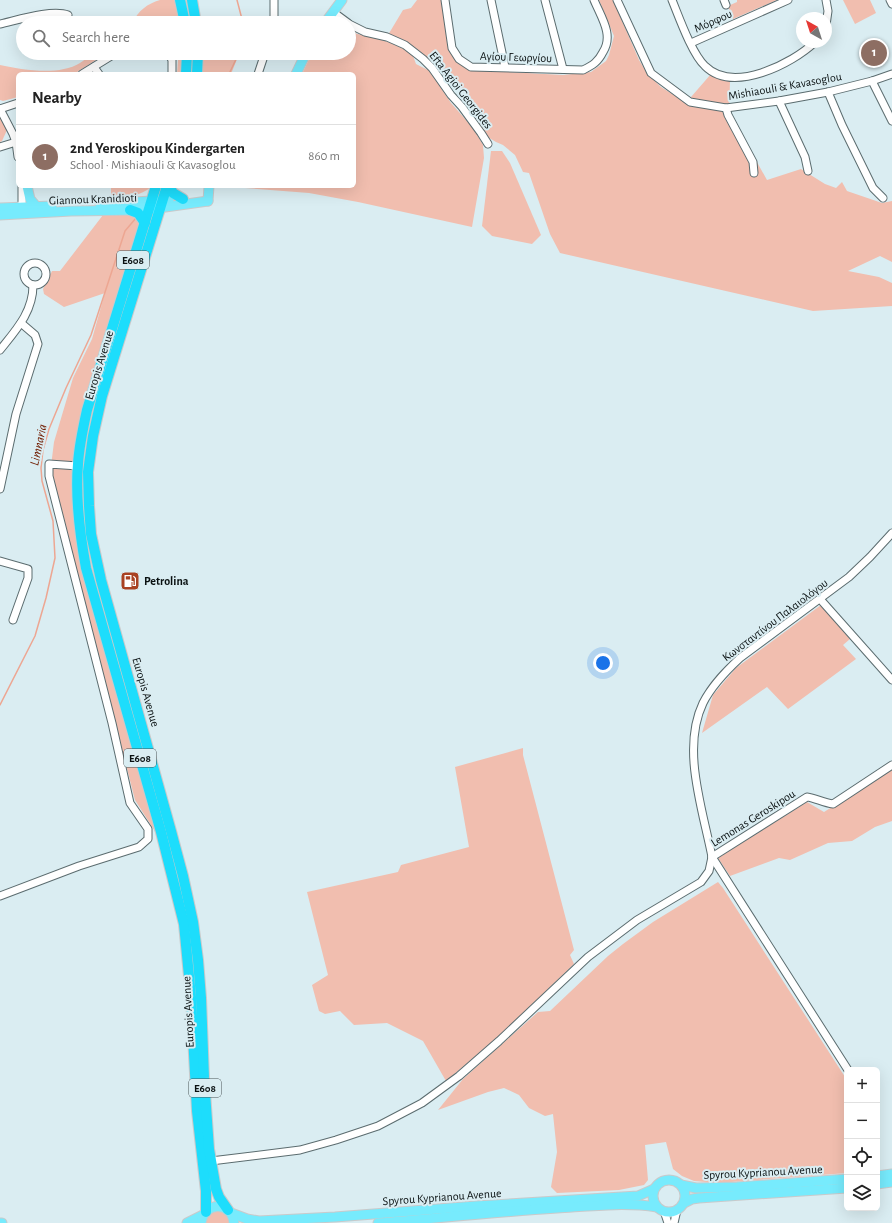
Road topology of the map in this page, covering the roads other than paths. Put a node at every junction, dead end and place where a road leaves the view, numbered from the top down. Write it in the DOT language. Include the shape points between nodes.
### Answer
graph roads {
  1 [pos="180,0"];
  2 [pos="192,0"];
  3 [pos="274,0"];
  4 [pos="342,0"];
  5 [pos="445,0"];
  6 [pos="491,0"];
  7 [pos="545,0"];
  8 [pos="594,0"];
  9 [pos="618,0"];
  10 [pos="672,0"];
  11 [pos="788,0"];
  12 [pos="826,0"];
  13 [pos="890,0"];
  14 [pos="892,4"];
  15 [pos="333,12"];
  16 [pos="828,12"];
  17 [pos="68,15"];
  18 [pos="38,16"];
  19 [pos="183,16"];
  20 [pos="195,16"];
  21 [pos="274,16"];
  22 [pos="330,16"];
  23 [pos="338,16"];
  24 [pos="16,21"];
  25 [pos="0,24"];
  26 [pos="356,27"];
  27 [pos="691,43"];
  28 [pos="808,48"];
  29 [pos="105,60"];
  30 [pos="172,60"];
  31 [pos="187,60"];
  32 [pos="198,60"];
  33 [pos="263,60"];
  34 [pos="303,60"];
  35 [pos="94,67"];
  36 [pos="505,67"];
  37 [pos="563,70"];
  38 [pos="85,72"];
  39 [pos="98,72"];
  40 [pos="172,72"];
  41 [pos="186,72"];
  42 [pos="197,72"];
  43 [pos="259,72"];
  44 [pos="297,72"];
  45 [pos="892,74"];
  46 [pos="872,81"];
  47 [pos="828,92"];
  48 [pos="779,101"];
  49 [pos="16,104"];
  50 [pos="726,108"];
  51 [pos="0,109"];
  52 [pos="892,121"];
  53 [pos="16,141"];
  54 [pos="16,143"];
  55 [pos="488,144"];
  56 [pos="0,147"];
  57 [pos="808,171"];
  58 [pos="754,173"];
  59 [pos="22,188"];
  60 [pos="27,188"];
  61 [pos="27,188"];
  62 [pos="156,188"];
  63 [pos="167,188"];
  64 [pos="169,188"];
  65 [pos="209,188"];
  66 [pos="883,198"];
  67 [pos="183,199"];
  68 [pos="208,201"];
  69 [pos="156,204"];
  70 [pos="36,206"];
  71 [pos="0,208"];
  72 [pos="24,210"];
  73 [pos="130,210"];
  74 [pos="0,215"];
  75 [pos="145,223"];
  76 [pos="33,285"];
  77 [pos="21,323"];
  78 [pos="0,350"];
  79 [pos="78,466"];
  80 [pos="2,475"];
  81 [pos="0,489"];
  82 [pos="892,533"];
  83 [pos="0,561"];
  84 [pos="820,599"];
  85 [pos="13,620"];
  86 [pos="892,680"];
  87 [pos="892,765"];
  88 [pos="712,857"];
  89 [pos="709,871"];
  90 [pos="723,876"];
  91 [pos="0,896"];
  92 [pos="846,1067"];
  93 [pos="211,1161"];
  94 [pos="892,1174"];
  95 [pos="880,1176"];
  96 [pos="844,1179"];
  97 [pos="892,1182"];
  98 [pos="880,1184"];
  99 [pos="681,1185"];
  100 [pos="844,1188"];
  101 [pos="654,1189"];
  102 [pos="684,1203"];
  103 [pos="660,1209"];
  104 [pos="677,1210"];
  105 [pos="230,1212"];
  106 [pos="203,1217"];
  107 [pos="186,1223"];
  108 [pos="234,1223"];
  109 [pos="378,1223"];
  110 [pos="668,1223"];
  111 [pos="674,1223"];
  1 -- 19 [label="highway"];
  2 -- 20 [label="highway"];
  3 -- 21 [label="street"];
  4 -- 15 [label="main road"];
  5 -- 36 [label="street, Αγίου Γεωργίου" via="452,48 459,59 471,67"];
  6 -- 36 [label="street"];
  7 -- 37 [label="street"];
  8 -- 37 [label="street, Αγίου Γεωργίου" via="607,30 608,45 592,66 583,70"];
  9 -- 50 [label="street, Mishiaouli & Kavasoglou" via="651,73 690,102"];
  10 -- 27 [label="street"];
  11 -- 27 [label="street, Μόρφου"];
  12 -- 16 [label="street"];
  13 -- 14 [label="street"];
  15 -- 22 [label="main road"];
  15 -- 23 [label="street, Efta Agioi Georgides"];
  17 -- 18 [label="street" via="52,13"];
  24 -- 25 [label="street"];
  26 -- 55 [label="street, Efta Agioi Georgides" via="405,45 423,59"];
  27 -- 28 [label="street" via="704,66 718,75 731,78 759,74 778,67"];
  29 -- 35 [label="street"];
  30 -- 40 [label="street"];
  31 -- 41 [label="highway"];
  32 -- 42 [label="highway"];
  33 -- 43 [label="street"];
  34 -- 44 [label="main road"];
  35 -- 38 [label="street"];
  35 -- 39 [label="street"];
  36 -- 37 [label="street, Αγίου Γεωργίου"];
  45 -- 46 [label="street, Mishiaouli & Kavasoglou"];
  46 -- 47 [label="street, Mishiaouli & Kavasoglou"];
  46 -- 52 [label="street"];
  47 -- 48 [label="street, Mishiaouli & Kavasoglou"];
  47 -- 66 [label="street" via="873,188"];
  48 -- 50 [label="street, Mishiaouli & Kavasoglou"];
  48 -- 57 [label="street" via="806,156"];
  49 -- 51 [label="street"];
  50 -- 58 [label="street" via="754,162"];
  51 -- 53 [label="street"];
  54 -- 56 [label="street"];
  59 -- 72 [label="street"];
  60 -- 72 [label="street"];
  61 -- 70 [label="main road" via="30,199"];
  62 -- 69 [label="highway, Europis Avenue / E608"];
  63 -- 69 [label="highway, Europis Avenue / E608"];
  64 -- 67 [label="highway"];
  65 -- 68 [label="main road"];
  67 -- 68 [label="main road" via="198,198"];
  67 -- 69 [label="main road"];
  68 -- 69 [label="main road"];
  69 -- 70 [label="main road, Giannou Kranidioti"];
  69 -- 73 [label="main road, Giannou Kranidioti"];
  69 -- 75 [label="highway, Europis Avenue / E608"];
  69 -- 93 [label="highway, Europis Avenue / E608" via="93,436 88,472 89,506 91,534 101,580 171,831 193,922 201,998"];
  70 -- 72 [label="main road, Giannou Kranidioti"];
  71 -- 72 [label="main road, Giannou Kranidioti"];
  72 -- 73 [label="main road, Giannou Kranidioti"];
  72 -- 74 [label="main road, Giannou Kranidioti"];
  73 -- 75 [label="highway" via="138,213"];
  75 -- 79 [label="highway, Europis Avenue / E608" via="87,410"];
  76 -- 77 [label="street" via="33,299"];
  77 -- 78 [label="street"];
  77 -- 80 [label="street" via="35,335 38,344 16,414"];
  79 -- 91 [label="street" via="49,464 49,476 130,803 148,829 148,839 139,847 79,866"];
  79 -- 106 [label="highway, Europis Avenue / E608" via="81,532 86,568 161,832 184,924 197,1111 206,1191"];
  80 -- 81 [label="street"];
  82 -- 84 [label="street, Κωνσταντίνου Παλαιολόγου" via="858,570"];
  83 -- 85 [label="street" via="28,569 28,578"];
  84 -- 86 [label="street"];
  84 -- 88 [label="street, Κωνσταντίνου Παλαιολόγου" via="735,663 719,679 703,704 694,738 694,764"];
  87 -- 88 [label="street, Lemonas Geroskipou" via="832,804 807,797"];
  88 -- 89 [label="street"];
  88 -- 90 [label="street"];
  89 -- 90 [label="street"];
  89 -- 93 [label="street" via="701,882 637,920 588,957 499,1041 422,1103 378,1126 300,1150"];
  90 -- 92 [label="street"];
  93 -- 105 [label="highway, Europis Avenue / E608" via="216,1189"];
  94 -- 95 [label="main road"];
  96 -- 99 [label="main road, Spyrou Kyprianou Avenue" via="737,1188 696,1188"];
  97 -- 98 [label="main road"];
  99 -- 101 [label="main road" via="667,1180"];
  99 -- 102 [label="main road" via="686,1193"];
  100 -- 102 [label="main road, Spyrou Kyprianou Avenue" via="699,1198"];
  101 -- 103 [label="main road" via="653,1199"];
  101 -- 105 [label="main road, Spyrou Kyprianou Avenue" via="638,1196 328,1218 259,1221"];
  102 -- 104 [label="main road"];
  103 -- 104 [label="main road" via="672,1212"];
  103 -- 109 [label="main road, Spyrou Kyprianou Avenue" via="608,1204"];
  103 -- 110 [label="street"];
  104 -- 111 [label="street"];
  105 -- 106 [label="main road, Spyrou Kyprianou Avenue" via="216,1206"];
  105 -- 108 [label="main road"];
  106 -- 107 [label="main road, Spyrou Kyprianou Avenue"];
}
